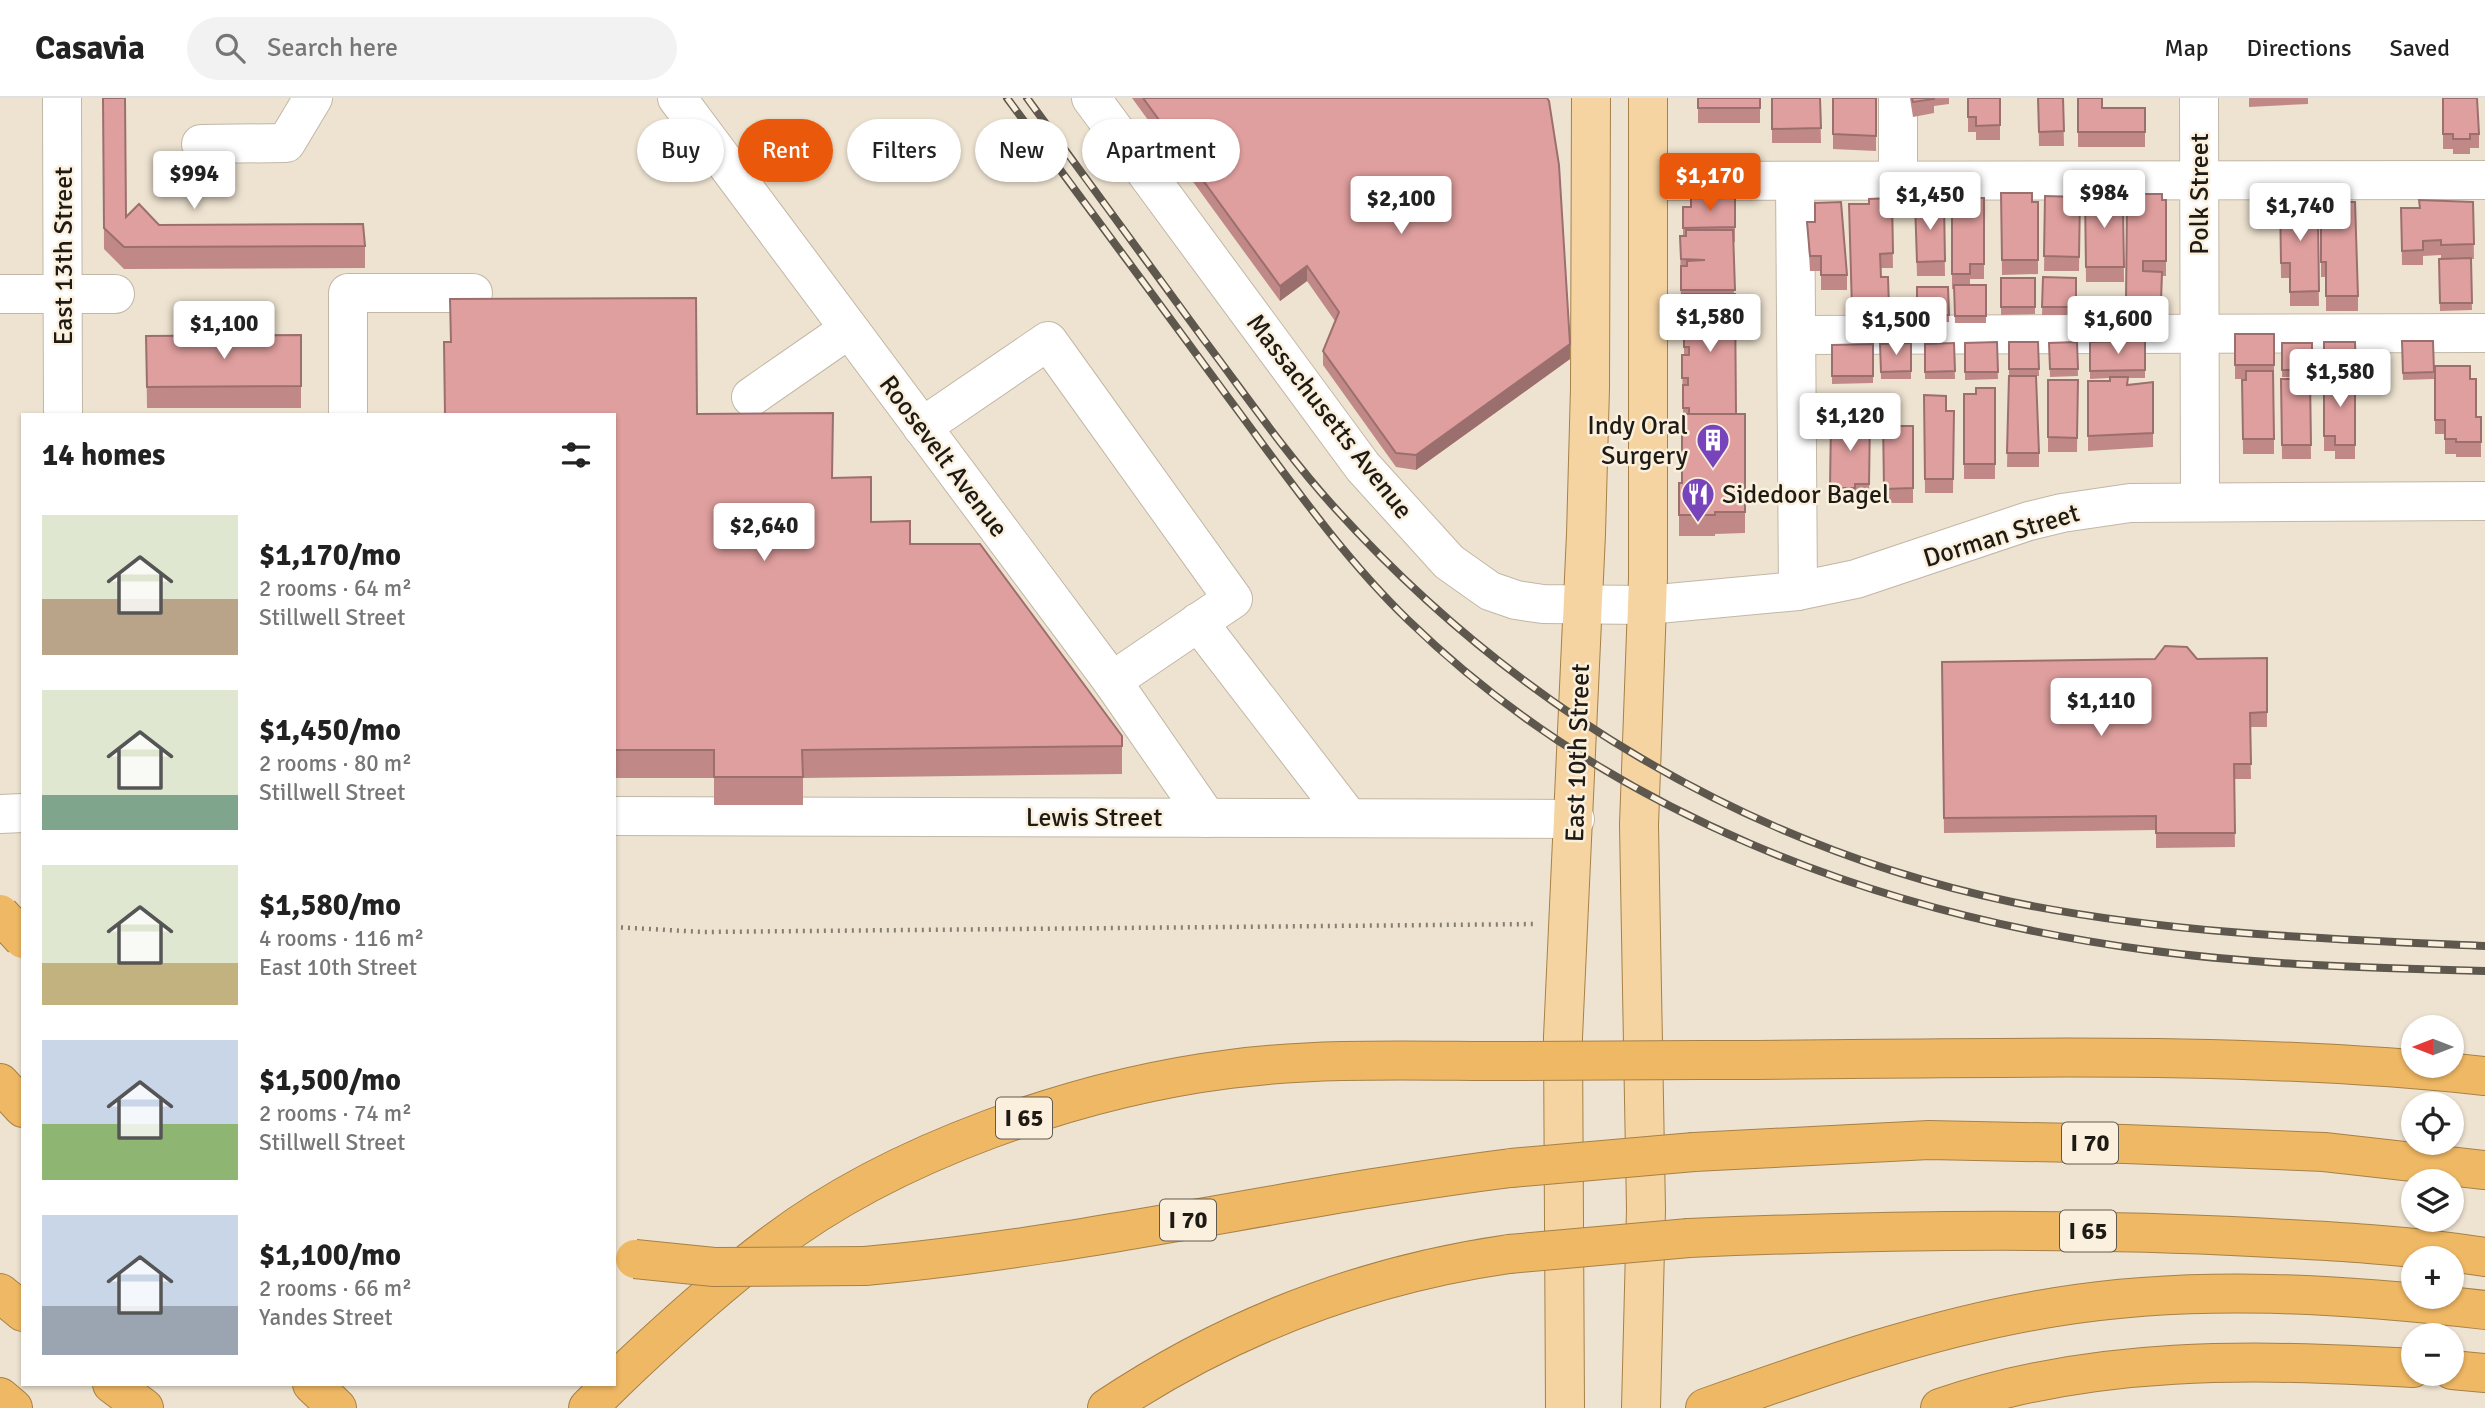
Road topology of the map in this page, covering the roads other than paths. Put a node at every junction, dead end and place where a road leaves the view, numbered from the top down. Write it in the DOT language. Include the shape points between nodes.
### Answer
graph roads {
  1 [pos="62,98"];
  2 [pos="313,98"];
  3 [pos="677,98"];
  4 [pos="1091,98"];
  5 [pos="1591,98"];
  6 [pos="1648,98"];
  7 [pos="1898,98"];
  8 [pos="2199,98"];
  9 [pos="201,144"];
  10 [pos="2199,180"];
  11 [pos="2485,180"];
  12 [pos="1648,181"];
  13 [pos="1795,181"];
  14 [pos="1898,181"];
  15 [pos="473,292"];
  16 [pos="0,294"];
  17 [pos="63,294"];
  18 [pos="115,294"];
  19 [pos="849,329"];
  20 [pos="2485,333"];
  21 [pos="2200,334"];
  22 [pos="1797,335"];
  23 [pos="751,397"];
  24 [pos="63,413"];
  25 [pos="348,413"];
  26 [pos="922,427"];
  27 [pos="2200,501"];
  28 [pos="2485,501"];
  29 [pos="1798,592"];
  30 [pos="1583,604"];
  31 [pos="1647,605"];
  32 [pos="1198,622"];
  33 [pos="1112,681"];
  34 [pos="0,814"];
  35 [pos="21,814"];
  36 [pos="616,816"];
  37 [pos="1207,818"];
  38 [pos="1349,818"];
  39 [pos="1574,819"];
  40 [pos="0,914"];
  41 [pos="21,937"];
  42 [pos="2485,1076"];
  43 [pos="0,1083"];
  44 [pos="21,1106"];
  45 [pos="2485,1170"];
  46 [pos="625,1257"];
  47 [pos="2485,1257"];
  48 [pos="0,1293"];
  49 [pos="21,1310"];
  50 [pos="2485,1310"];
  51 [pos="2401,1368"];
  52 [pos="2464,1371"];
  53 [pos="2485,1373"];
  54 [pos="616,1380"];
  55 [pos="115,1386"];
  56 [pos="610,1386"];
  57 [pos="0,1397"];
  58 [pos="1718,1403"];
  59 [pos="13,1408"];
  60 [pos="144,1408"];
  61 [pos="587,1408"];
  62 [pos="1107,1408"];
  63 [pos="1565,1408"];
  64 [pos="1641,1408"];
  65 [pos="1940,1408"];
  1 -- 17 [label="street, East 13th Street"];
  2 -- 9 [label="street" via="286,143"];
  3 -- 19 [label="street, Roosevelt Avenue"];
  4 -- 30 [label="street, Massachusetts Avenue" via="1363,467 1449,562 1490,591 1516,600"];
  5 -- 30 [label="main road, East 10th Street" via="1590,388"];
  6 -- 12 [label="main road"];
  7 -- 14 [label="street"];
  8 -- 10 [label="street, Polk Street"];
  10 -- 11 [label="street"];
  10 -- 14 [label="street"];
  10 -- 21 [label="street, Polk Street"];
  12 -- 13 [label="street"];
  12 -- 31 [label="main road"];
  13 -- 14 [label="street"];
  13 -- 22 [label="street"];
  15 -- 25 [label="street" via="348,293"];
  16 -- 17 [label="street"];
  17 -- 18 [label="street"];
  17 -- 24 [label="street, East 13th Street"];
  19 -- 23 [label="street"];
  19 -- 26 [label="street, Roosevelt Avenue"];
  20 -- 21 [label="street"];
  21 -- 22 [label="street"];
  21 -- 27 [label="street, Polk Street"];
  22 -- 29 [label="street"];
  26 -- 32 [label="street" via="1048,341 1233,599"];
  26 -- 33 [label="street, Roosevelt Avenue"];
  27 -- 28 [label="street, Dorman Street"];
  27 -- 29 [label="street, Dorman Street" via="2155,501 2062,513 1856,579"];
  29 -- 31 [label="street, Dorman Street"];
  30 -- 31 [label="street, Massachusetts Avenue"];
  30 -- 39 [label="main road, East 10th Street"];
  31 -- 64 [label="main road" via="1639,825 1646,1209"];
  32 -- 33 [label="street"];
  32 -- 38 [label="street"];
  33 -- 37 [label="street, Roosevelt Avenue"];
  34 -- 35 [label="street"];
  36 -- 37 [label="street, Lewis Street"];
  37 -- 38 [label="street, Lewis Street"];
  38 -- 39 [label="street, Lewis Street"];
  39 -- 63 [label="main road, East 10th Street" via="1563,1037"];
  40 -- 41 [label="highway, bridge"];
  42 -- 54 [label="highway, I 65, bridge" via="2368,1066 2153,1059 1343,1061 1232,1069 1143,1083 976,1134 848,1196 771,1244"];
  43 -- 44 [label="highway"];
  45 -- 46 [label="highway, I 70, bridge" via="2324,1152 1929,1140 1694,1152 1511,1168 973,1256 865,1266 713,1267"];
  47 -- 62 [label="highway, I 65, bridge" via="2380,1245 2111,1231 1874,1231 1689,1238 1509,1254 1391,1276 1320,1298 1183,1363"];
  48 -- 49 [label="highway"];
  50 -- 58 [label="highway" via="2249,1293 2092,1302 1951,1329"];
  51 -- 65 [label="highway" via="2157,1364 2028,1383"];
  52 -- 53 [label="highway"];
  55 -- 60 [label="highway"];
  56 -- 61 [label="highway, I 65"];
  57 -- 59 [label="highway"];
}
